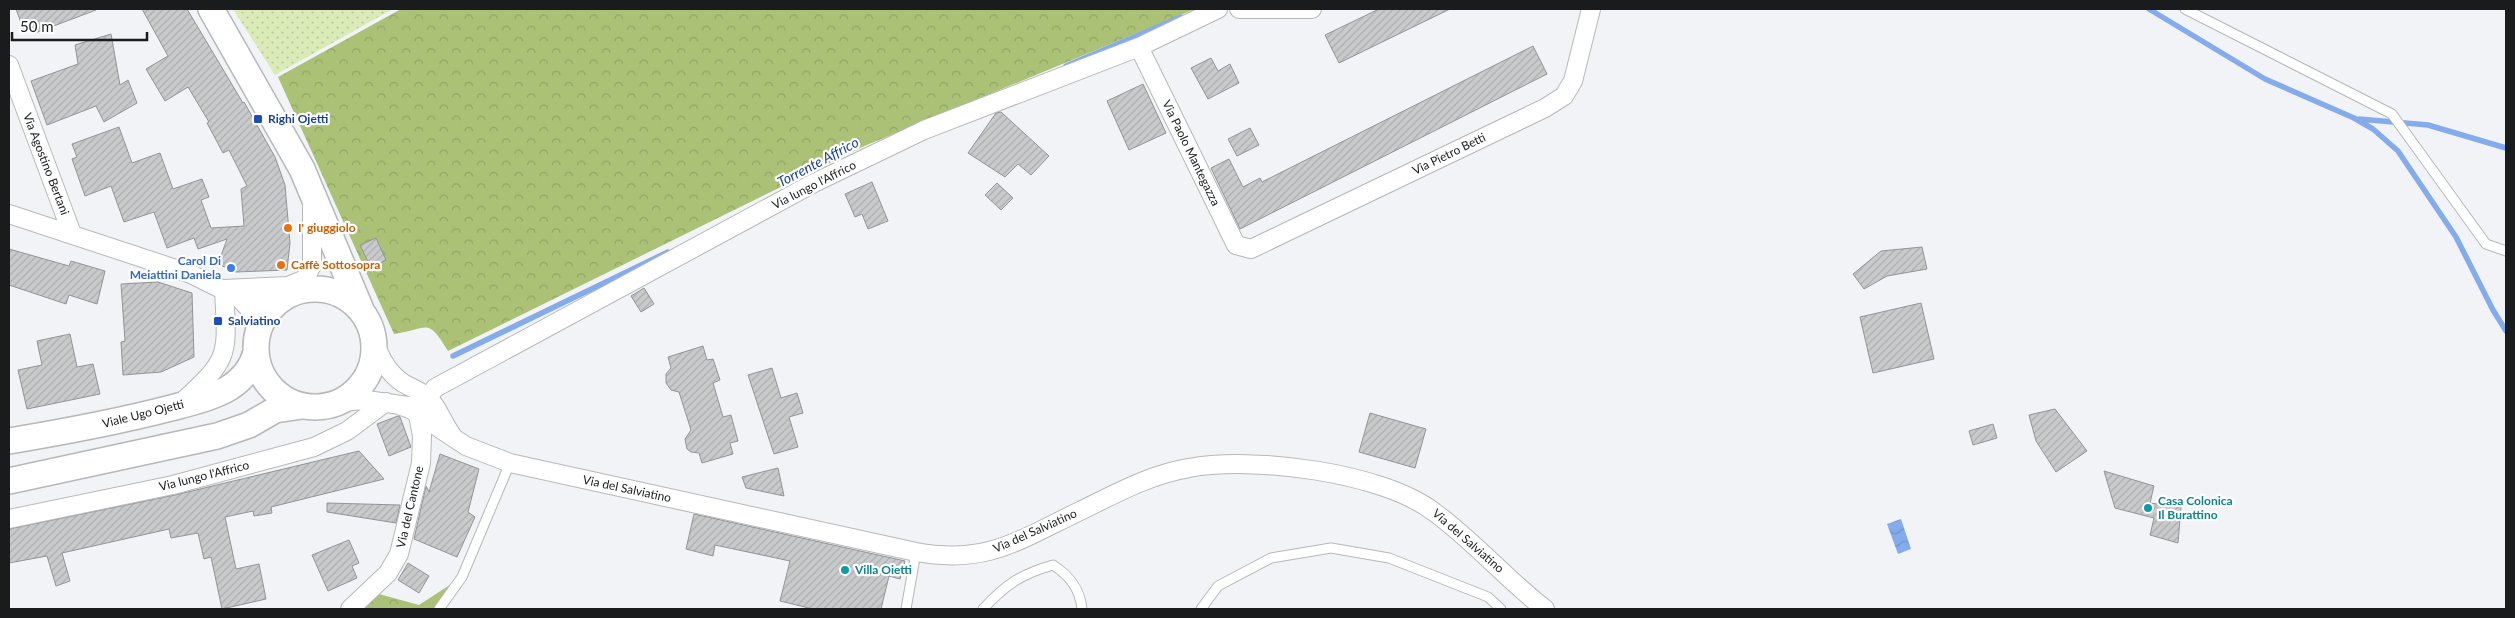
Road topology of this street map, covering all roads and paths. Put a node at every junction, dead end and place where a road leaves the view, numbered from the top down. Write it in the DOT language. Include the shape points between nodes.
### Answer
graph roads {
  1 [pos="211,9"];
  2 [pos="1218,9"];
  3 [pos="1239,9"];
  4 [pos="1312,9"];
  5 [pos="1590,9"];
  6 [pos="2185,9"];
  7 [pos="1139,47"];
  8 [pos="9,65"];
  9 [pos="309,183"];
  10 [pos="9,214"];
  11 [pos="72,234"];
  12 [pos="335,244"];
  13 [pos="1251,249"];
  14 [pos="2506,250"];
  15 [pos="307,286"];
  16 [pos="224,289"];
  17 [pos="240,299"];
  18 [pos="278,303"];
  19 [pos="368,325"];
  20 [pos="258,341"];
  21 [pos="427,397"];
  22 [pos="338,402"];
  23 [pos="392,404"];
  24 [pos="178,406"];
  25 [pos="302,406"];
  26 [pos="418,415"];
  27 [pos="9,441"];
  28 [pos="457,441"];
  29 [pos="510,463"];
  30 [pos="9,481"];
  31 [pos="9,519"];
  32 [pos="916,552"];
  33 [pos="350,609"];
  34 [pos="440,609"];
  35 [pos="906,609"];
  36 [pos="983,609"];
  37 [pos="1082,609"];
  38 [pos="1201,609"];
  39 [pos="1501,609"];
  40 [pos="1545,609"];
  1 -- 9 [label="main road"];
  2 -- 7 [label="street, Via lungo l'Affrico"];
  3 -- 4 [label="street"];
  5 -- 13 [label="street, Via Pietro Betti" via="1573,81 1564,96"];
  6 -- 14 [label="lane" via="2392,114 2486,244"];
  7 -- 13 [label="street, Via Paolo Mantegazza" via="1236,245"];
  7 -- 21 [label="street, Via lungo l'Affrico" via="924,130 814,183 435,388"];
  8 -- 11 [label="street, Via Agostino Bertani"];
  9 -- 12 [label="main road"];
  9 -- 15 [label="street" via="312,265"];
  10 -- 11 [label="street"];
  11 -- 16 [label="street" via="190,274"];
  12 -- 15 [label="main road" via="332,272 323,284"];
  12 -- 19 [label="main road"];
  15 -- 16 [label="street"];
  15 -- 18 [label="main road"];
  15 -- 19 [label="main road" via="342,296"];
  16 -- 17 [label="street"];
  16 -- 24 [label="street" via="224,356 204,382"];
  17 -- 18 [label="street" via="253,304"];
  17 -- 20 [label="street" via="252,312"];
  18 -- 20 [label="main road" via="264,319"];
  19 -- 21 [label="street" via="377,350 395,376"];
  19 -- 22 [label="main road, Via lungo l'Affrico" via="374,351 371,367 352,394"];
  20 -- 24 [label="main road, Viale Ugo Ojetti" via="251,366 228,388"];
  20 -- 25 [label="main road" via="259,367 266,381 288,401"];
  21 -- 23 [label="street, Via lungo l'Affrico" via="420,405"];
  21 -- 28 [label="street"];
  22 -- 23 [label="street, Via lungo l'Affrico" via="367,400"];
  22 -- 25 [label="main road, Via lungo l'Affrico"];
  23 -- 26 [label="street, Via del Salviatino"];
  23 -- 31 [label="street, Via lungo l'Affrico" via="314,446 173,485"];
  24 -- 27 [label="main road, Viale Ugo Ojetti" via="112,423"];
  25 -- 30 [label="main road, Via lungo l'Affrico" via="275,410 244,427 217,436"];
  26 -- 28 [label="street, Via del Salviatino"];
  26 -- 33 [label="street, Via del Cantone" via="422,436 421,463 399,554 388,573"];
  28 -- 29 [label="street, Via del Salviatino"];
  29 -- 32 [label="street, Via del Salviatino"];
  29 -- 34 [label="lane" via="462,577"];
  32 -- 35 [label="lane"];
  32 -- 40 [label="street, Via del Salviatino" via="952,557 990,552 1169,472 1200,466 1256,465 1342,476 1417,501 1452,526"];
  36 -- 37 [label="lane" via="1002,589 1022,576 1053,566 1066,574 1080,594"];
  38 -- 39 [label="lane" via="1218,586 1271,558 1331,548 1389,558 1488,597"];
}
